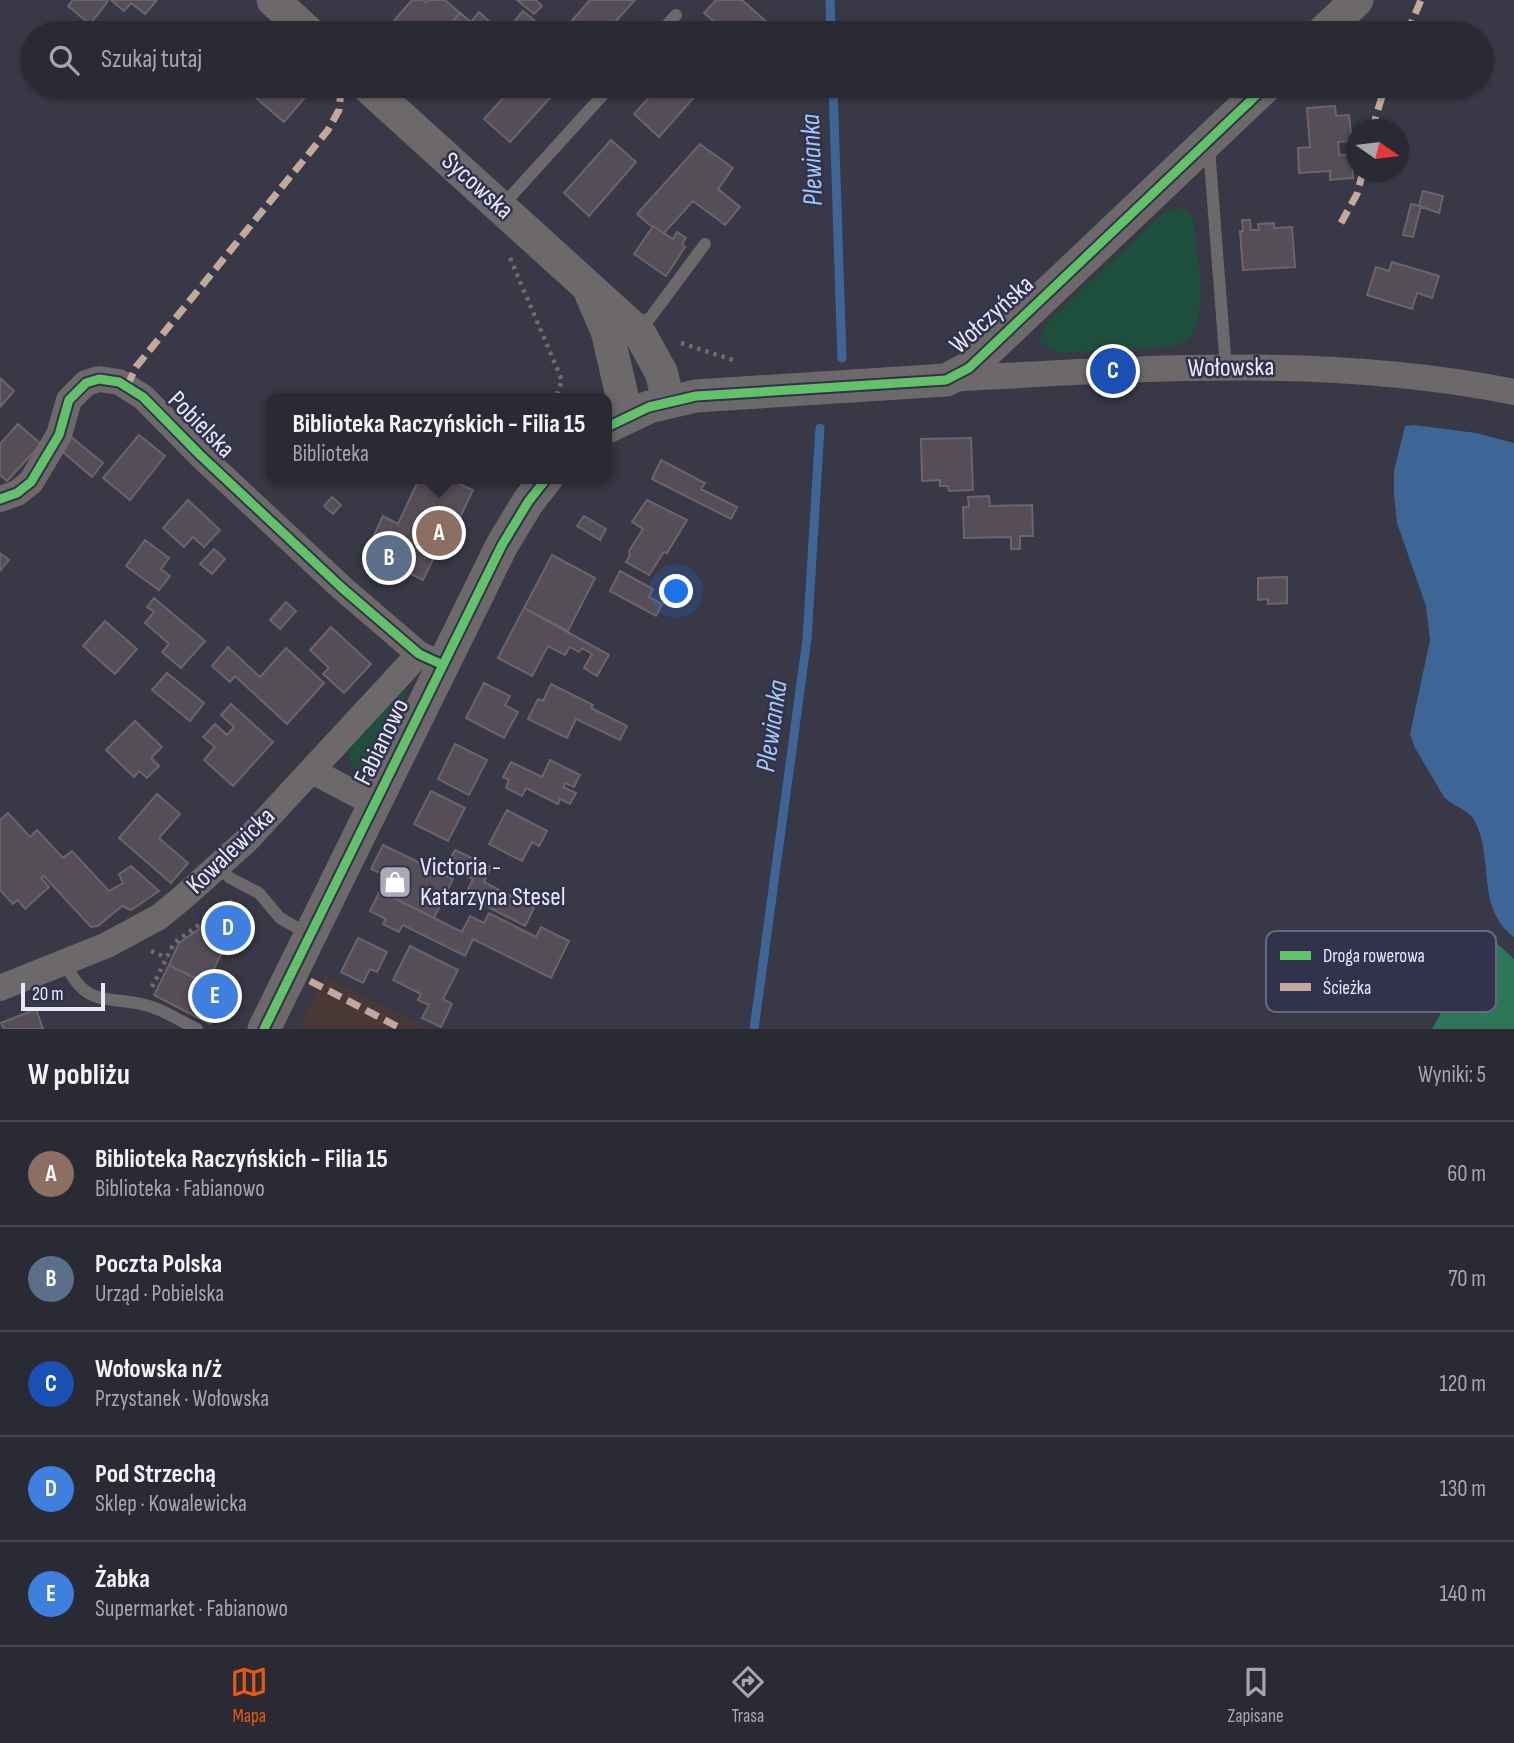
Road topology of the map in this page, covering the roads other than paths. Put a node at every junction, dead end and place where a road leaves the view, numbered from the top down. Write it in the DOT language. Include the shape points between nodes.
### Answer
graph roads {
  1 [pos="273,0"];
  2 [pos="1357,0"];
  3 [pos="677,15"];
  4 [pos="296,21"];
  5 [pos="671,21"];
  6 [pos="1335,21"];
  7 [pos="380,98"];
  8 [pos="602,98"];
  9 [pos="1253,98"];
  10 [pos="1209,140"];
  11 [pos="510,216"];
  12 [pos="705,244"];
  13 [pos="630,326"];
  14 [pos="1226,368"];
  15 [pos="946,380"];
  16 [pos="1514,392"];
  17 [pos="668,402"];
  18 [pos="617,422"];
  19 [pos="542,484"];
  20 [pos="0,499"];
  21 [pos="431,660"];
  22 [pos="312,771"];
  23 [pos="375,804"];
  24 [pos="219,867"];
  25 [pos="310,935"];
  26 [pos="65,963"];
  27 [pos="0,988"];
  28 [pos="197,1029"];
  29 [pos="264,1029"];
  1 -- 4 [label="street"];
  2 -- 6 [label="street"];
  3 -- 5 [label="lane"];
  7 -- 11 [label="street, Sycowska"];
  8 -- 11 [label="lane"];
  9 -- 10 [label="street, Wołczyńska"];
  10 -- 14 [label="lane"];
  10 -- 15 [label="street, Wołczyńska" via="988,352"];
  11 -- 13 [label="street, Sycowska"];
  12 -- 13 [label="lane"];
  13 -- 17 [label="street, Sycowska" via="640,334 661,372"];
  13 -- 18 [label="street, Sycowska"];
  14 -- 15 [label="street, Wołowska"];
  14 -- 16 [label="street, Wołowska" via="1382,372"];
  15 -- 17 [label="street, Wołczyńska" via="696,396"];
  17 -- 18 [label="street, Wołczyńska"];
  19 -- 21 [label="street, Fabianowo"];
  20 -- 21 [label="street, Pobielska" via="31,481 59,435 69,400 86,383 99,379 120,382 143,397 333,579"];
  21 -- 22 [label="street, Kowalewicka"];
  21 -- 23 [label="street, Fabianowo"];
  22 -- 23 [label="street"];
  22 -- 24 [label="street, Kowalewicka"];
  23 -- 25 [label="street, Fabianowo"];
  24 -- 25 [label="lane" via="259,893 280,918"];
  24 -- 26 [label="street, Kowalewicka" via="159,917"];
  25 -- 29 [label="street, Fabianowo"];
  26 -- 27 [label="street, Kowalewicka"];
  26 -- 28 [label="lane" via="73,980 93,998 155,1008"];
}
